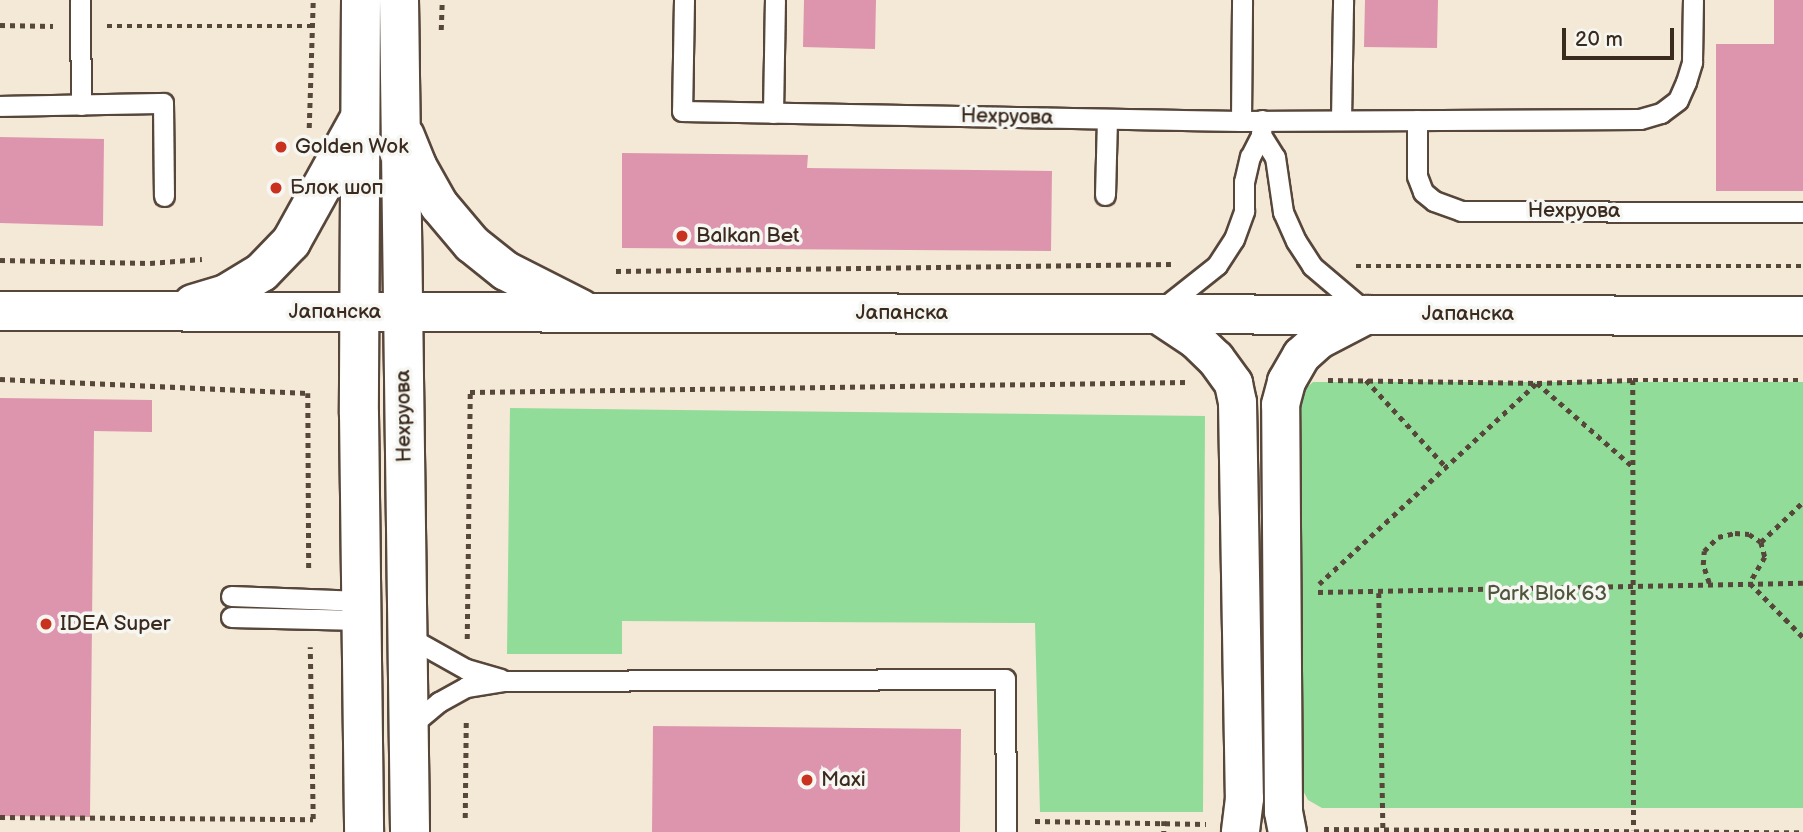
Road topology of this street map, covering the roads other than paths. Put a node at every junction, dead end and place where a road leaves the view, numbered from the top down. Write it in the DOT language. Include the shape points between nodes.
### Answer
graph roads {
  1 [pos="80,0"];
  2 [pos="361,0"];
  3 [pos="399,0"];
  4 [pos="684,0"];
  5 [pos="775,0"];
  6 [pos="1242,0"];
  7 [pos="1343,0"];
  8 [pos="1692,0"];
  9 [pos="81,105"];
  10 [pos="0,106"];
  11 [pos="773,113"];
  12 [pos="360,118"];
  13 [pos="398,118"];
  14 [pos="1107,119"];
  15 [pos="1341,120"];
  16 [pos="1417,120"];
  17 [pos="1241,121"];
  18 [pos="1262,128"];
  19 [pos="1105,195"];
  20 [pos="164,196"];
  21 [pos="1803,212"];
  22 [pos="0,311"];
  23 [pos="166,311"];
  24 [pos="359,312"];
  25 [pos="401,312"];
  26 [pos="589,313"];
  27 [pos="1156,313"];
  28 [pos="1367,314"];
  29 [pos="1803,316"];
  30 [pos="232,596"];
  31 [pos="309,609"];
  32 [pos="361,611"];
  33 [pos="231,617"];
  34 [pos="407,636"];
  35 [pos="466,678"];
  36 [pos="409,727"];
  37 [pos="1226,828"];
  38 [pos="1304,830"];
  39 [pos="364,832"];
  40 [pos="410,832"];
  41 [pos="1006,832"];
  1 -- 9 [label="lane"];
  2 -- 12 [label="street"];
  3 -- 13 [label="street, Нехруова"];
  4 -- 11 [label="lane, Нехруова" via="682,111"];
  5 -- 11 [label="lane"];
  6 -- 17 [label="lane"];
  7 -- 15 [label="lane"];
  8 -- 16 [label="lane, Нехруова" via="1692,62 1678,100 1661,113 1640,119"];
  9 -- 10 [label="lane"];
  9 -- 20 [label="lane" via="163,103"];
  11 -- 14 [label="lane, Нехруова"];
  12 -- 23 [label="street" via="291,242 262,272 226,294"];
  12 -- 24 [label="street"];
  13 -- 25 [label="street, Нехруова"];
  13 -- 26 [label="street" via="439,205 472,244 506,271"];
  14 -- 17 [label="lane, Нехруова"];
  14 -- 19 [label="lane"];
  15 -- 16 [label="lane, Нехруова"];
  15 -- 18 [label="lane, Нехруова"];
  16 -- 21 [label="lane, Нехруова" via="1417,176 1423,191 1434,201 1461,211"];
  17 -- 18 [label="lane, Нехруова"];
  18 -- 27 [label="lane" via="1244,182 1244,211 1217,265"];
  18 -- 28 [label="lane" via="1275,157 1283,212 1296,241 1312,266"];
  22 -- 23 [label="street, Јапанска"];
  23 -- 24 [label="street, Јапанска"];
  24 -- 25 [label="street, Јапанска"];
  24 -- 32 [label="street"];
  25 -- 26 [label="street, Јапанска"];
  25 -- 34 [label="street, Нехруова"];
  26 -- 27 [label="street, Јапанска"];
  27 -- 28 [label="street, Јапанска"];
  27 -- 37 [label="street" via="1195,338 1215,358 1234,383 1237,402 1244,798"];
  28 -- 29 [label="street, Јапанска"];
  28 -- 38 [label="street" via="1301,355 1286,381 1280,404 1283,811"];
  30 -- 31 [label="lane"];
  31 -- 32 [label="lane"];
  31 -- 33 [label="lane"];
  32 -- 39 [label="street"];
  34 -- 35 [label="lane"];
  34 -- 36 [label="street, Нехруова"];
  35 -- 36 [label="lane"];
  35 -- 41 [label="lane" via="1005,679"];
  36 -- 40 [label="street, Нехруова"];
}
